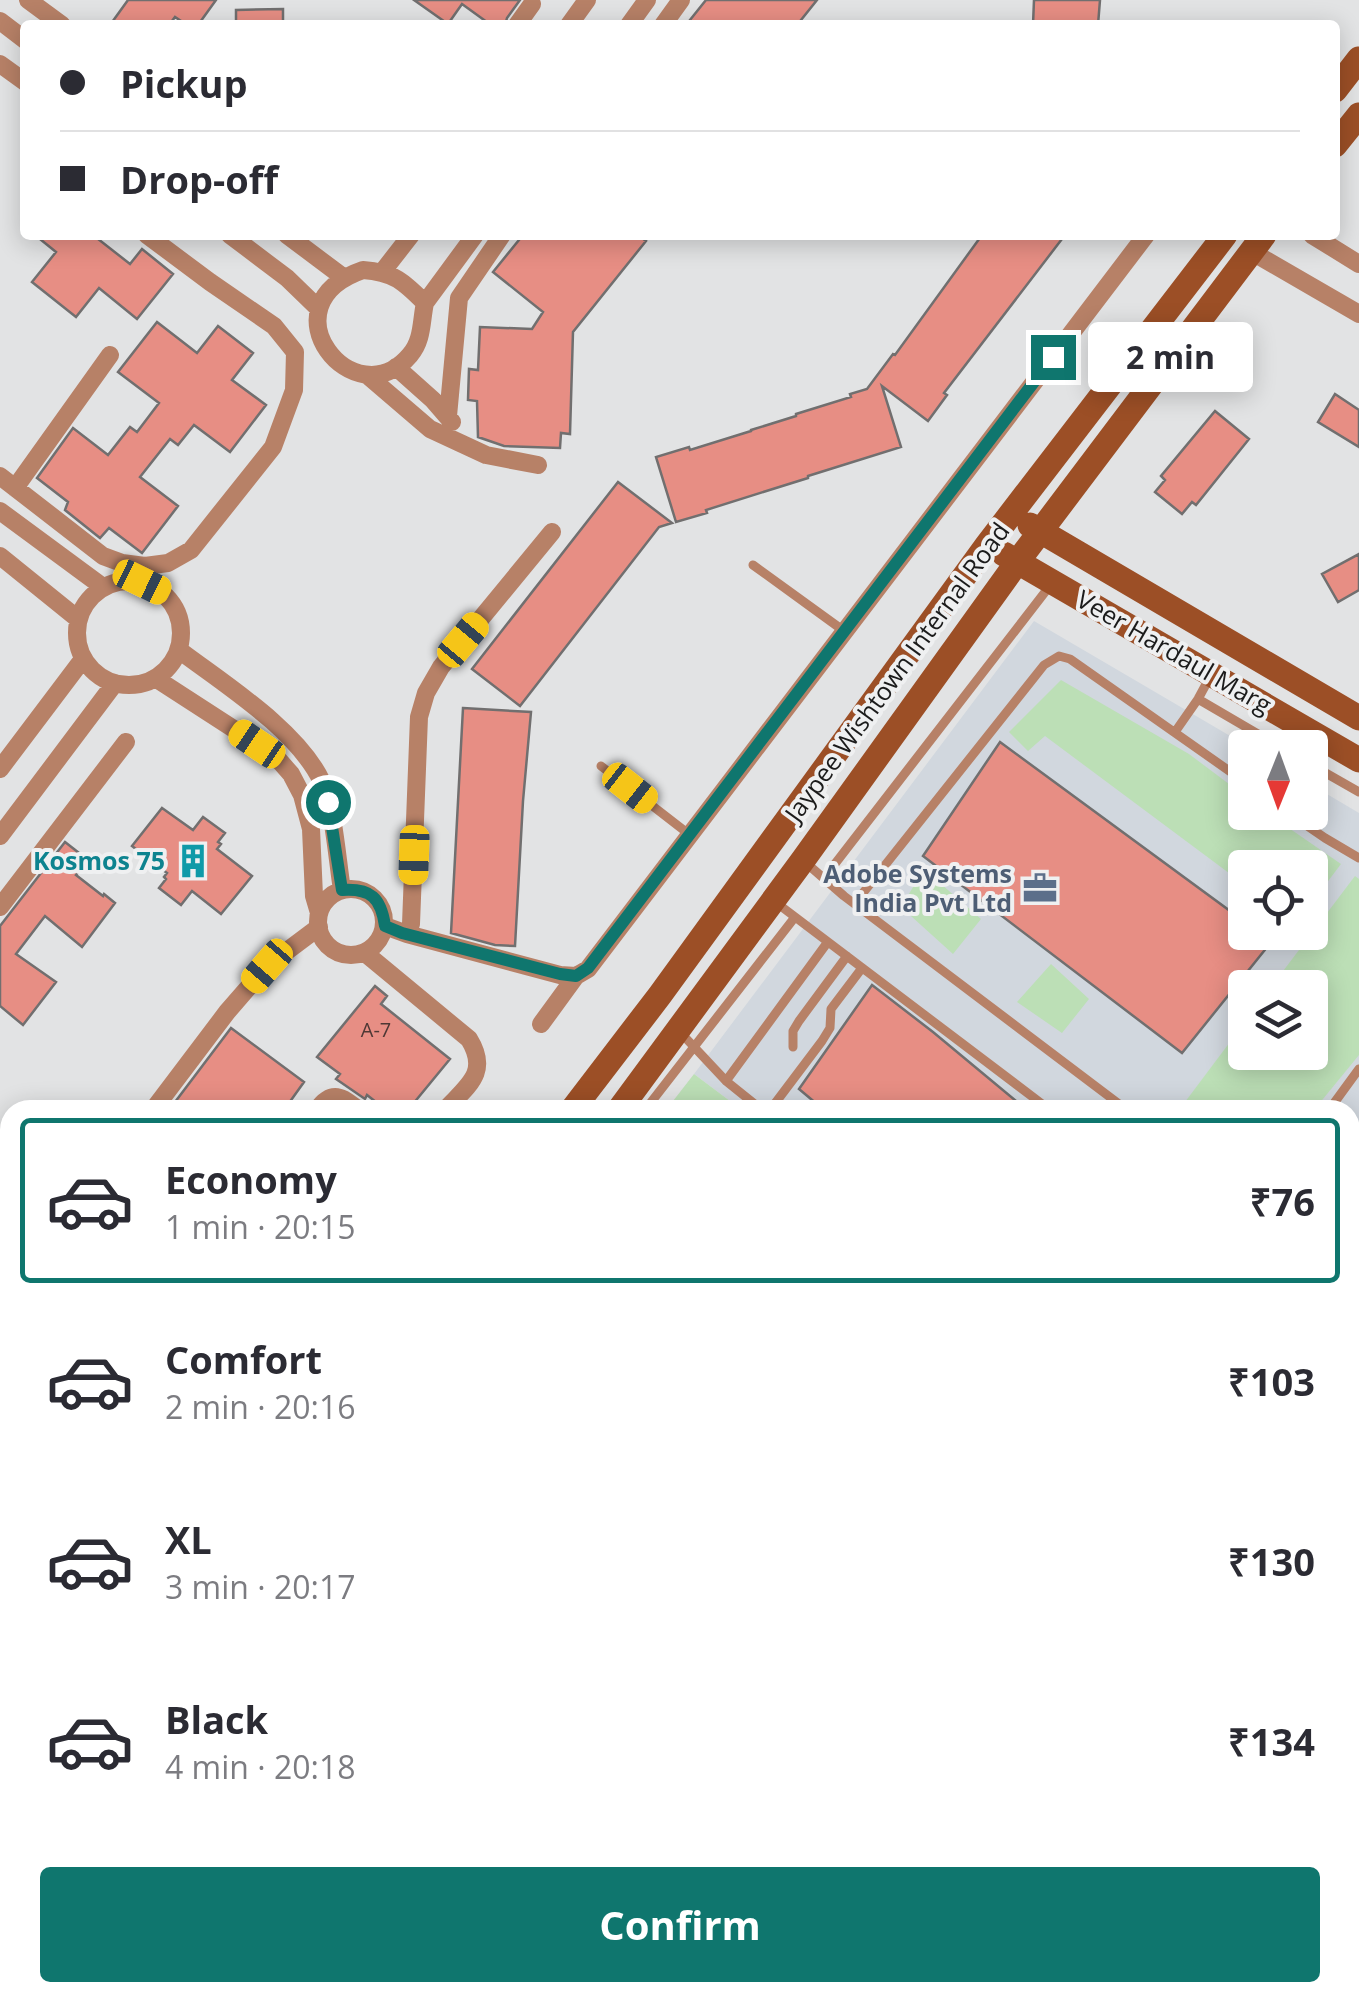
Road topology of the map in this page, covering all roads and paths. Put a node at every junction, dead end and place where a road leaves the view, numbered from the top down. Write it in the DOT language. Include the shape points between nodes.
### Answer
graph roads {
  1 [pos="28,0"];
  2 [pos="587,0"];
  3 [pos="532,4"];
  4 [pos="55,20"];
  5 [pos="521,20"];
  6 [pos="572,20"];
  7 [pos="0,21"];
  8 [pos="20,36"];
  9 [pos="1359,59"];
  10 [pos="1340,84"];
  11 [pos="1359,115"];
  12 [pos="1340,139"];
  13 [pos="153,240"];
  14 [pos="237,240"];
  15 [pos="294,240"];
  16 [pos="406,240"];
  17 [pos="471,240"];
  18 [pos="499,240"];
  19 [pos="1142,240"];
  20 [pos="1221,240"];
  21 [pos="1320,240"];
  22 [pos="1258,244"];
  23 [pos="1359,264"];
  24 [pos="384,272"];
  25 [pos="343,277"];
  26 [pos="425,303"];
  27 [pos="319,309"];
  28 [pos="1359,314"];
  29 [pos="110,355"];
  30 [pos="396,368"];
  31 [pos="367,375"];
  32 [pos="448,416"];
  33 [pos="452,438"];
  34 [pos="538,465"];
  35 [pos="8,482"];
  36 [pos="0,511"];
  37 [pos="1013,514"];
  38 [pos="552,532"];
  39 [pos="1041,532"];
  40 [pos="987,545"];
  41 [pos="0,556"];
  42 [pos="1018,561"];
  43 [pos="754,565"];
  44 [pos="1053,581"];
  45 [pos="102,588"];
  46 [pos="78,619"];
  47 [pos="844,631"];
  48 [pos="179,650"];
  49 [pos="84,659"];
  50 [pos="1212,674"];
  51 [pos="155,678"];
  52 [pos="116,683"];
  53 [pos="1198,699"];
  54 [pos="1359,718"];
  55 [pos="1251,730"];
  56 [pos="1296,730"];
  57 [pos="1175,732"];
  58 [pos="126,742"];
  59 [pos="1328,747"];
  60 [pos="1359,760"];
  61 [pos="600,766"];
  62 [pos="0,770"];
  63 [pos="1228,770"];
  64 [pos="1328,774"];
  65 [pos="1359,792"];
  66 [pos="1315,830"];
  67 [pos="690,834"];
  68 [pos="0,836"];
  69 [pos="1359,858"];
  70 [pos="804,860"];
  71 [pos="824,878"];
  72 [pos="342,890"];
  73 [pos="774,901"];
  74 [pos="855,902"];
  75 [pos="0,908"];
  76 [pos="795,918"];
  77 [pos="319,920"];
  78 [pos="385,926"];
  79 [pos="407,934"];
  80 [pos="828,943"];
  81 [pos="364,953"];
  82 [pos="847,956"];
  83 [pos="862,968"];
  84 [pos="576,976"];
  85 [pos="540,1024"];
  86 [pos="686,1039"];
  87 [pos="793,1047"];
  88 [pos="1359,1068"];
  89 [pos="726,1080"];
  90 [pos="161,1100"];
  91 [pos="454,1100"];
  92 [pos="580,1100"];
  93 [pos="628,1100"];
  94 [pos="650,1100"];
  95 [pos="750,1100"];
  96 [pos="778,1100"];
  97 [pos="1037,1100"];
  98 [pos="1115,1100"];
  99 [pos="1335,1100"];
  1 -- 4 [label="street"];
  2 -- 6 [label="street"];
  3 -- 5 [label="street"];
  7 -- 8 [label="street"];
  9 -- 10 [label="street"];
  11 -- 12 [label="street"];
  13 -- 35 [label="street" via="274,326 295,352 294,390 272,447 191,550 145,566 103,556"];
  14 -- 27 [label="street"];
  15 -- 25 [label="street"];
  16 -- 24 [label="street"];
  17 -- 26 [label="street"];
  18 -- 32 [label="street" via="459,298"];
  19 -- 47 [label="street"];
  20 -- 37 [label="street, Jaypee Wishtown Internal Road"];
  21 -- 23 [label="street"];
  22 -- 28 [label="street"];
  22 -- 39 [label="street, Jaypee Wishtown Internal Road"];
  24 -- 25 [label="street"];
  24 -- 26 [label="street"];
  25 -- 27 [label="street"];
  26 -- 30 [label="street" via="421,335"];
  27 -- 31 [label="street" via="324,348 338,364"];
  29 -- 35 [label="street"];
  30 -- 31 [label="street"];
  30 -- 32 [label="street"];
  31 -- 33 [label="street" via="430,430"];
  32 -- 33 [label="street"];
  33 -- 34 [label="street" via="486,455"];
  36 -- 45 [label="street"];
  37 -- 39 [label="street, Veer Hardaul Marg"];
  37 -- 40 [label="street, Jaypee Wishtown Internal Road"];
  38 -- 79 [label="street" via="426,693 419,717"];
  39 -- 42 [label="street, Jaypee Wishtown Internal Road"];
  39 -- 54 [label="street, Veer Hardaul Marg"];
  40 -- 42 [label="street, Veer Hardaul Marg"];
  40 -- 92 [label="street, Jaypee Wishtown Internal Road"];
  41 -- 46 [label="street"];
  42 -- 44 [label="street, Veer Hardaul Marg"];
  42 -- 70 [label="street, Jaypee Wishtown Internal Road"];
  43 -- 47 [label="lane"];
  44 -- 50 [label="street, Veer Hardaul Marg"];
  44 -- 71 [label="lane"];
  45 -- 46 [label="street"];
  45 -- 48 [label="street" via="142,582 161,591 181,626"];
  46 -- 49 [label="street"];
  47 -- 67 [label="street"];
  48 -- 51 [label="street"];
  48 -- 72 [label="street" via="304,752 328,802"];
  49 -- 52 [label="street"];
  49 -- 62 [label="street"];
  50 -- 53 [label="lane"];
  50 -- 56 [label="street, Veer Hardaul Marg"];
  51 -- 52 [label="street"];
  51 -- 77 [label="street" via="292,774 311,828"];
  52 -- 68 [label="street"];
  53 -- 55 [label="lane"];
  53 -- 57 [label="lane"];
  57 -- 63 [label="lane"];
  57 -- 74 [label="lane" via="1070,659 1051,659"];
  58 -- 75 [label="street"];
  59 -- 60 [label="street, Veer Hardaul Marg"];
  61 -- 67 [label="lane"];
  64 -- 65 [label="lane"];
  66 -- 69 [label="lane"];
  67 -- 84 [label="street"];
  70 -- 71 [label="lane"];
  70 -- 73 [label="street, Jaypee Wishtown Internal Road"];
  71 -- 74 [label="lane"];
  72 -- 77 [label="street" via="324,903"];
  72 -- 78 [label="street" via="372,896"];
  73 -- 76 [label="lane"];
  73 -- 86 [label="street, Jaypee Wishtown Internal Road"];
  74 -- 98 [label="lane"];
  76 -- 80 [label="lane"];
  76 -- 86 [label="lane"];
  77 -- 81 [label="street" via="332,949"];
  77 -- 90 [label="street" via="267,966"];
  78 -- 79 [label="street"];
  78 -- 81 [label="street"];
  79 -- 84 [label="street"];
  80 -- 82 [label="lane"];
  80 -- 89 [label="lane"];
  81 -- 91 [label="street" via="478,1052 474,1079"];
  82 -- 83 [label="lane"];
  82 -- 87 [label="lane" via="793,1031"];
  83 -- 96 [label="lane" via="830,1009 822,1041"];
  83 -- 97 [label="lane"];
  84 -- 85 [label="street"];
  86 -- 89 [label="lane"];
  86 -- 93 [label="street, Jaypee Wishtown Internal Road"];
  86 -- 94 [label="lane"];
  88 -- 99 [label="lane"];
  89 -- 95 [label="lane"];
}
